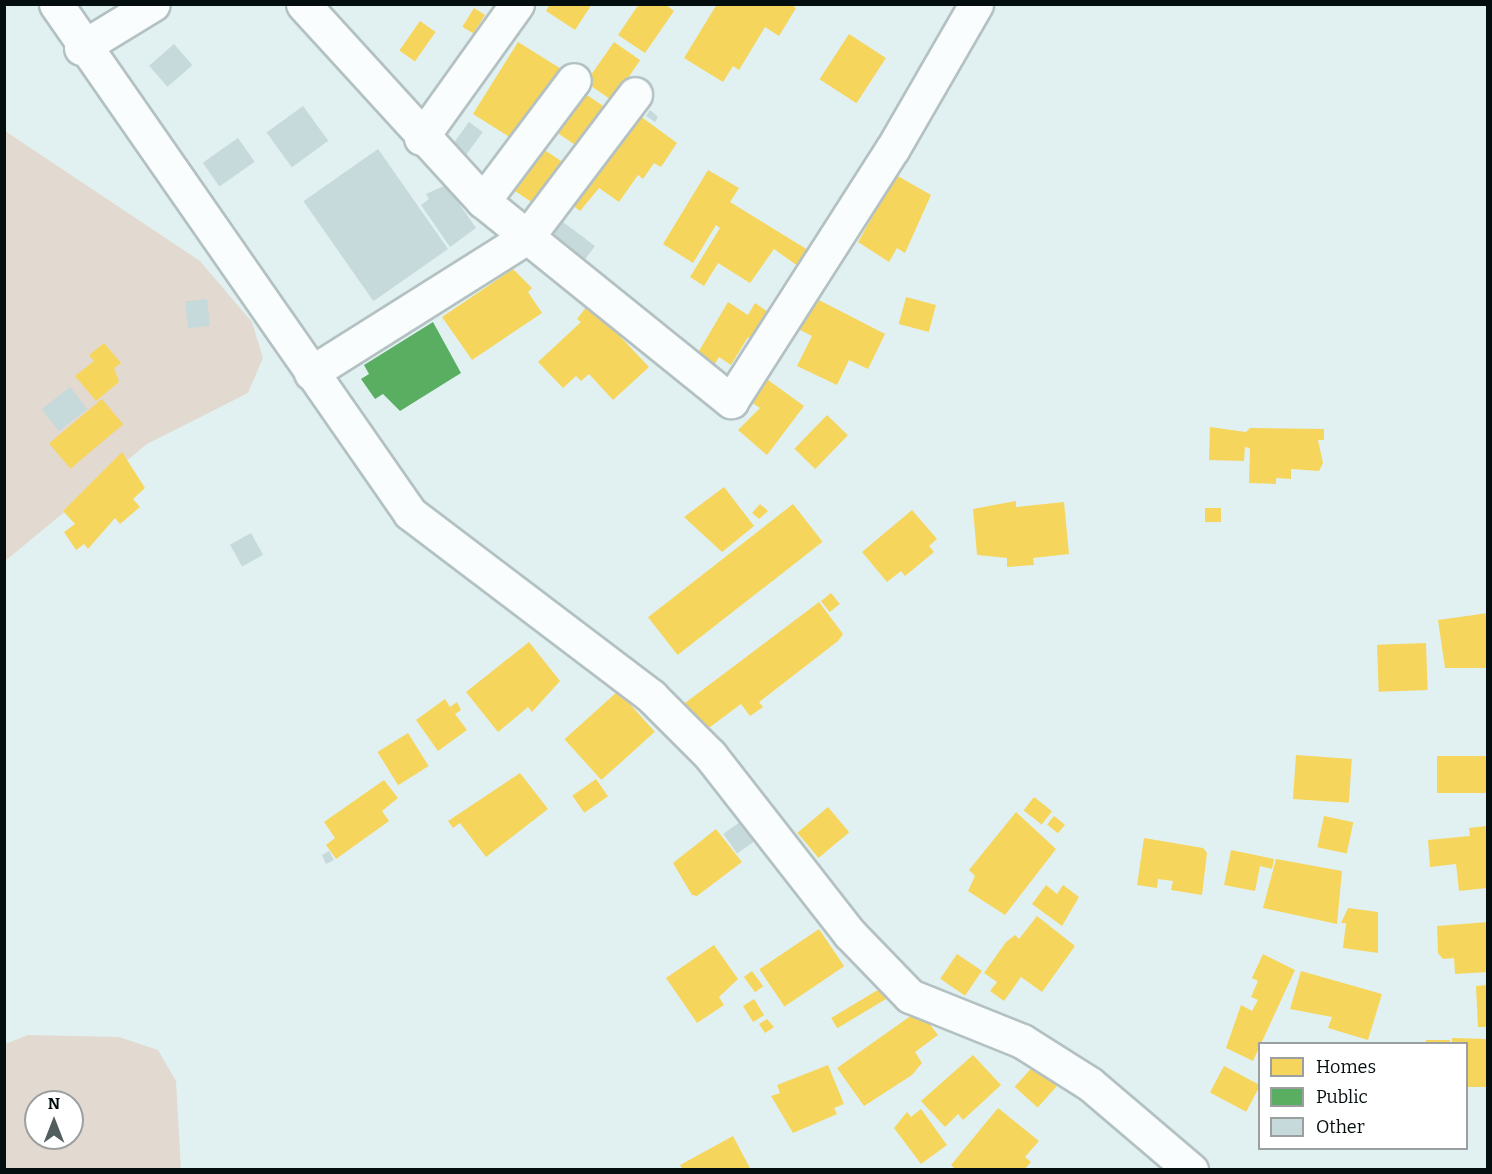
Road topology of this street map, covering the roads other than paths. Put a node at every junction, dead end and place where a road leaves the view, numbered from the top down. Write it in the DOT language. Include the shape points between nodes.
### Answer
graph roads {
  1 [pos="56,4"];
  2 [pos="153,4"];
  3 [pos="303,4"];
  4 [pos="517,4"];
  5 [pos="976,4"];
  6 [pos="81,48"];
  7 [pos="574,80"];
  8 [pos="635,94"];
  9 [pos="421,138"];
  10 [pos="483,201"];
  11 [pos="527,237"];
  12 [pos="311,373"];
  13 [pos="1191,1170"];
  1 -- 6 [label="street"];
  2 -- 6 [label="street"];
  3 -- 9 [label="street"];
  4 -- 9 [label="street"];
  5 -- 11 [label="street" via="893,148 731,401"];
  6 -- 12 [label="street"];
  7 -- 10 [label="street"];
  8 -- 11 [label="street"];
  9 -- 10 [label="street"];
  10 -- 11 [label="street"];
  11 -- 12 [label="street"];
  12 -- 13 [label="street" via="410,513 651,696 710,755 849,933 910,996 1022,1041 1090,1084"];
}
